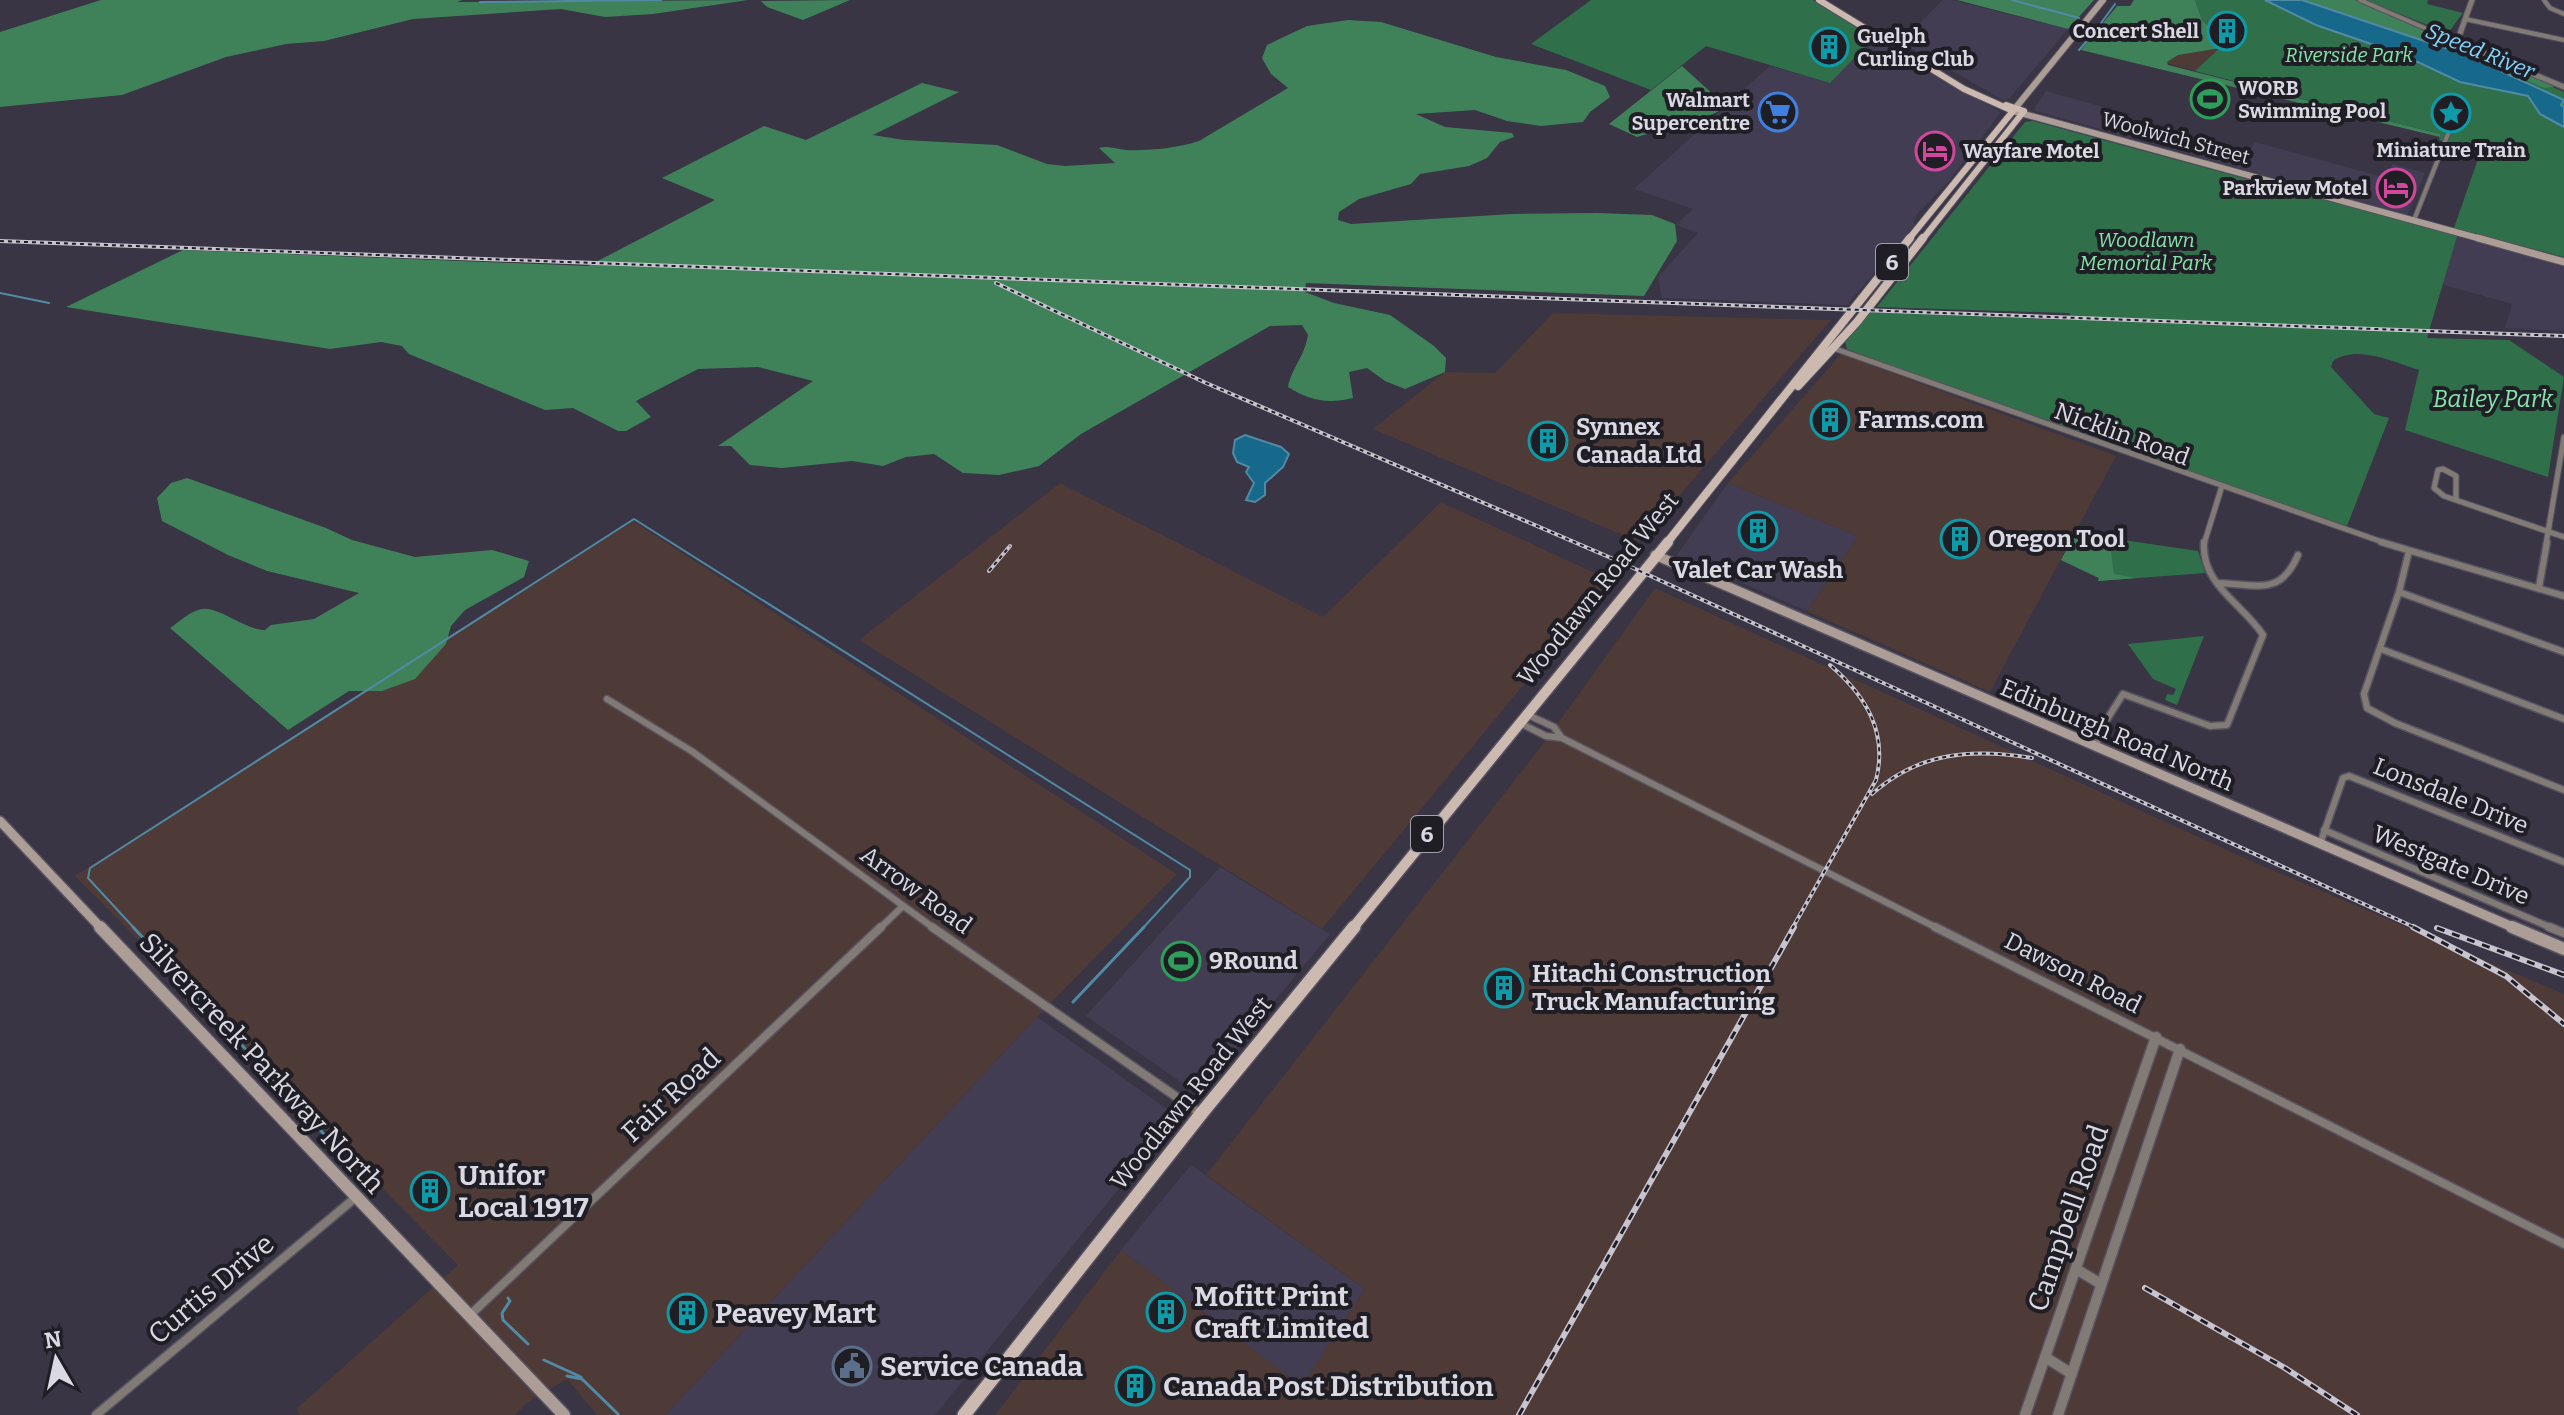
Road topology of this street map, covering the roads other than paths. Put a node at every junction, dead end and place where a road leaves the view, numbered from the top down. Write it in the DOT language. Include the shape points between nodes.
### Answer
graph roads {
  1 [pos="1819,0"];
  2 [pos="2103,0"];
  3 [pos="2360,0"];
  4 [pos="2472,0"];
  5 [pos="2544,0"];
  6 [pos="2564,14"];
  7 [pos="2465,19"];
  8 [pos="2564,40"];
  9 [pos="2457,42"];
  10 [pos="2564,87"];
  11 [pos="2019,111"];
  12 [pos="2450,129"];
  13 [pos="2414,220"];
  14 [pos="2564,262"];
  15 [pos="1824,345"];
  16 [pos="1834,348"];
  17 [pos="1789,393"];
  18 [pos="2564,437"];
  19 [pos="2561,481"];
  20 [pos="2221,489"];
  21 [pos="2456,500"];
  22 [pos="2547,531"];
  23 [pos="2564,537"];
  24 [pos="2409,551"];
  25 [pos="1655,555"];
  26 [pos="2298,555"];
  27 [pos="2217,583"];
  28 [pos="2539,587"];
  29 [pos="2399,592"];
  30 [pos="2564,596"];
  31 [pos="2381,649"];
  32 [pos="2564,652"];
  33 [pos="607,699"];
  34 [pos="1521,718"];
  35 [pos="2564,719"];
  36 [pos="1562,738"];
  37 [pos="2095,747"];
  38 [pos="2564,790"];
  39 [pos="0,821"];
  40 [pos="2324,830"];
  41 [pos="2320,844"];
  42 [pos="2564,862"];
  43 [pos="903,906"];
  44 [pos="2564,933"];
  45 [pos="2564,949"];
  46 [pos="2156,1037"];
  47 [pos="2180,1049"];
  48 [pos="1201,1114"];
  49 [pos="355,1198"];
  50 [pos="2564,1244"];
  51 [pos="2076,1269"];
  52 [pos="2101,1284"];
  53 [pos="469,1316"];
  54 [pos="2045,1357"];
  55 [pos="2072,1374"];
  56 [pos="96,1415"];
  57 [pos="564,1415"];
  58 [pos="964,1415"];
  59 [pos="2025,1415"];
  60 [pos="2058,1415"];
  1 -- 11 [label="main road, Woolwich Street" via="1982,99"];
  2 -- 11 [label="main road" via="2057,54 2028,97 2032,101"];
  3 -- 9 [label="street"];
  4 -- 7 [label="street"];
  5 -- 6 [label="street"];
  7 -- 8 [label="street"];
  7 -- 9 [label="street"];
  9 -- 10 [label="street"];
  11 -- 13 [label="main road, Woolwich Street"];
  11 -- 15 [label="main road, Woodlawn Road West / 6"];
  11 -- 16 [label="main road, Woodlawn Road West / 6"];
  12 -- 13 [label="street"];
  13 -- 14 [label="main road, Woolwich Street"];
  15 -- 16 [label="street, Nicklin Road"];
  15 -- 17 [label="main road, Woodlawn Road West / 6"];
  16 -- 17 [label="main road, Woodlawn Road West / 6"];
  16 -- 20 [label="street, Nicklin Road"];
  17 -- 25 [label="main road, Woodlawn Road West / 6"];
  18 -- 19 [label="street"];
  19 -- 22 [label="street"];
  20 -- 24 [label="street, Nicklin Road"];
  20 -- 27 [label="street" via="2202,539"];
  21 -- 21 [label="street" via="2456,476 2438,470 2434,488"];
  21 -- 22 [label="street"];
  22 -- 23 [label="street"];
  22 -- 28 [label="street"];
  24 -- 28 [label="street, Nicklin Road"];
  24 -- 29 [label="street"];
  25 -- 34 [label="main road, Woodlawn Road West / 6"];
  25 -- 37 [label="main road, Edinburgh Road North"];
  26 -- 27 [label="street" via="2289,576 2275,584"];
  27 -- 37 [label="street" via="2263,635 2227,725 2210,726 2123,694"];
  28 -- 30 [label="street, Nicklin Road"];
  29 -- 31 [label="street"];
  29 -- 32 [label="street"];
  31 -- 35 [label="street"];
  31 -- 38 [label="street" via="2364,694 2367,708"];
  33 -- 43 [label="street, Arrow Road" via="684,746"];
  34 -- 36 [label="street, Dawson Road" via="1546,736"];
  34 -- 36 [label="street, Dawson Road" via="1554,727"];
  34 -- 48 [label="main road, Woodlawn Road West / 6"];
  36 -- 46 [label="street, Dawson Road"];
  37 -- 41 [label="main road, Edinburgh Road North"];
  39 -- 49 [label="main road, Silvercreek Parkway North"];
  40 -- 41 [label="street, Lonsdale Drive"];
  40 -- 42 [label="street, Lonsdale Drive" via="2343,778 2349,776"];
  40 -- 44 [label="street, Westgate Drive"];
  41 -- 45 [label="main road, Edinburgh Road North"];
  43 -- 48 [label="street, Arrow Road"];
  43 -- 53 [label="street, Fair Road"];
  46 -- 47 [label="street, Dawson Road"];
  46 -- 51 [label="street, Campbell Road"];
  47 -- 50 [label="street, Dawson Road"];
  47 -- 52 [label="street, Campbell Road"];
  48 -- 58 [label="main road, Woodlawn Road West / 6"];
  49 -- 53 [label="main road, Silvercreek Parkway North"];
  49 -- 56 [label="street, Curtis Drive"];
  51 -- 52 [label="street"];
  51 -- 54 [label="street, Campbell Road"];
  52 -- 55 [label="street, Campbell Road"];
  53 -- 57 [label="main road, Silvercreek Parkway North"];
  54 -- 55 [label="street"];
  54 -- 59 [label="street, Campbell Road"];
  55 -- 60 [label="street, Campbell Road"];
}
